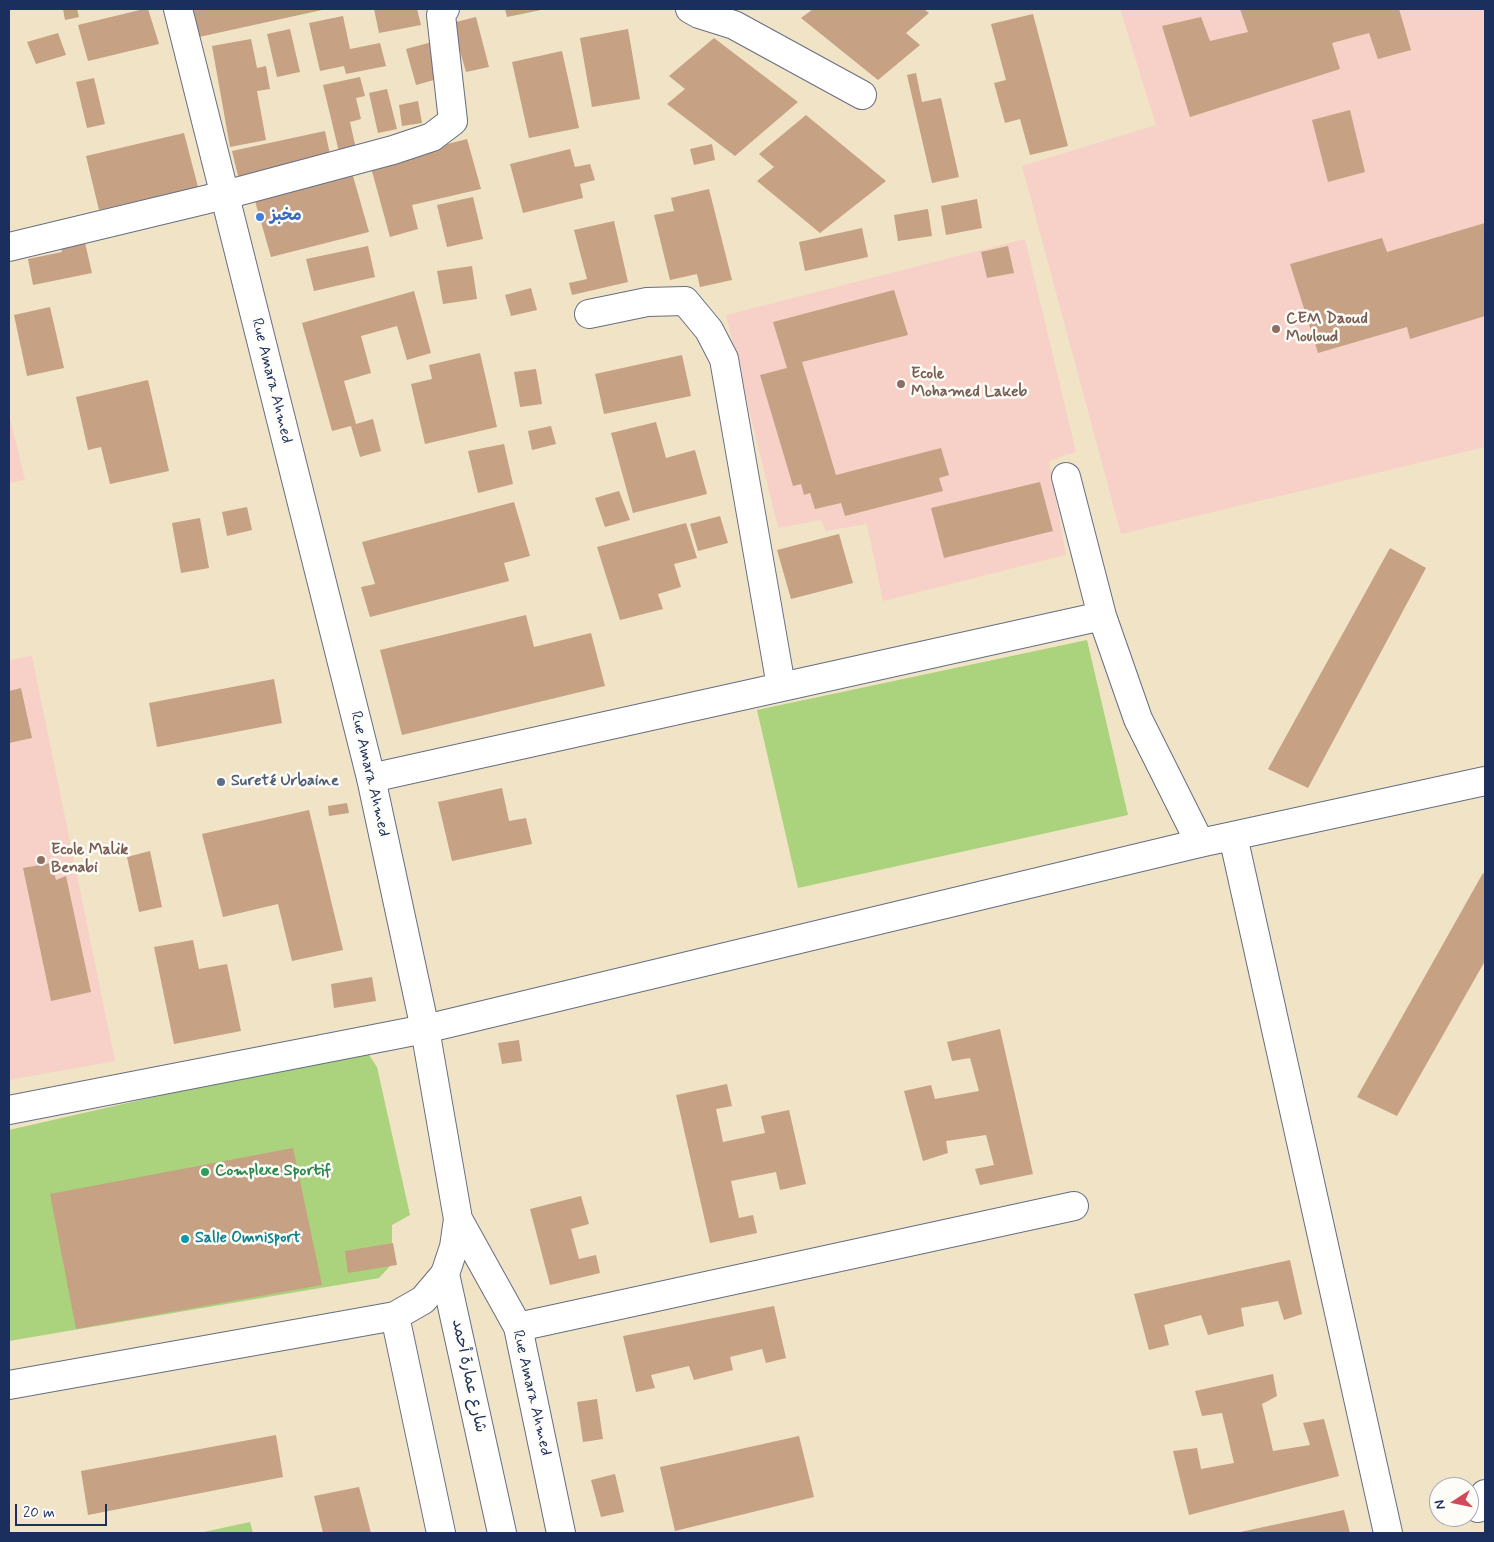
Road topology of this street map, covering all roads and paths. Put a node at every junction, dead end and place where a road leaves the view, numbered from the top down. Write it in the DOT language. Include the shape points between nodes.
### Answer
graph roads {
  1 [pos="178,9"];
  2 [pos="446,9"];
  3 [pos="690,9"];
  4 [pos="862,95"];
  5 [pos="225,195"];
  6 [pos="9,247"];
  7 [pos="589,314"];
  8 [pos="1066,478"];
  9 [pos="1102,616"];
  10 [pos="781,686"];
  11 [pos="371,778"];
  12 [pos="1485,781"];
  13 [pos="1233,836"];
  14 [pos="1200,843"];
  15 [pos="425,1029"];
  16 [pos="9,1110"];
  17 [pos="1074,1206"];
  18 [pos="458,1219"];
  19 [pos="445,1274"];
  20 [pos="395,1316"];
  21 [pos="518,1327"];
  22 [pos="9,1385"];
  23 [pos="441,1533"];
  24 [pos="502,1533"];
  25 [pos="562,1533"];
  26 [pos="1388,1533"];
  1 -- 5 [label="street, Rue Amara Ahmed"];
  2 -- 5 [label="street" via="441,15 453,121 432,137 394,150"];
  3 -- 4 [label="street" via="734,26"];
  5 -- 6 [label="street"];
  5 -- 11 [label="street, Rue Amara Ahmed"];
  7 -- 10 [label="street" via="647,302 685,301 709,330 724,359"];
  8 -- 9 [label="street"];
  9 -- 10 [label="street"];
  9 -- 14 [label="street" via="1138,719"];
  10 -- 11 [label="street"];
  11 -- 15 [label="street, Rue Amara Ahmed"];
  12 -- 13 [label="street"];
  13 -- 14 [label="street"];
  13 -- 26 [label="street"];
  14 -- 15 [label="street"];
  15 -- 16 [label="street"];
  15 -- 18 [label="street, Rue Amara Ahmed"];
  17 -- 21 [label="street"];
  18 -- 19 [label="street" via="454,1247"];
  18 -- 21 [label="street, Rue Amara Ahmed"];
  19 -- 20 [label="street" via="423,1300"];
  19 -- 24 [label="street, شارع عمارة أحمد"];
  20 -- 22 [label="street"];
  20 -- 23 [label="street"];
  21 -- 25 [label="street, Rue Amara Ahmed"];
}
